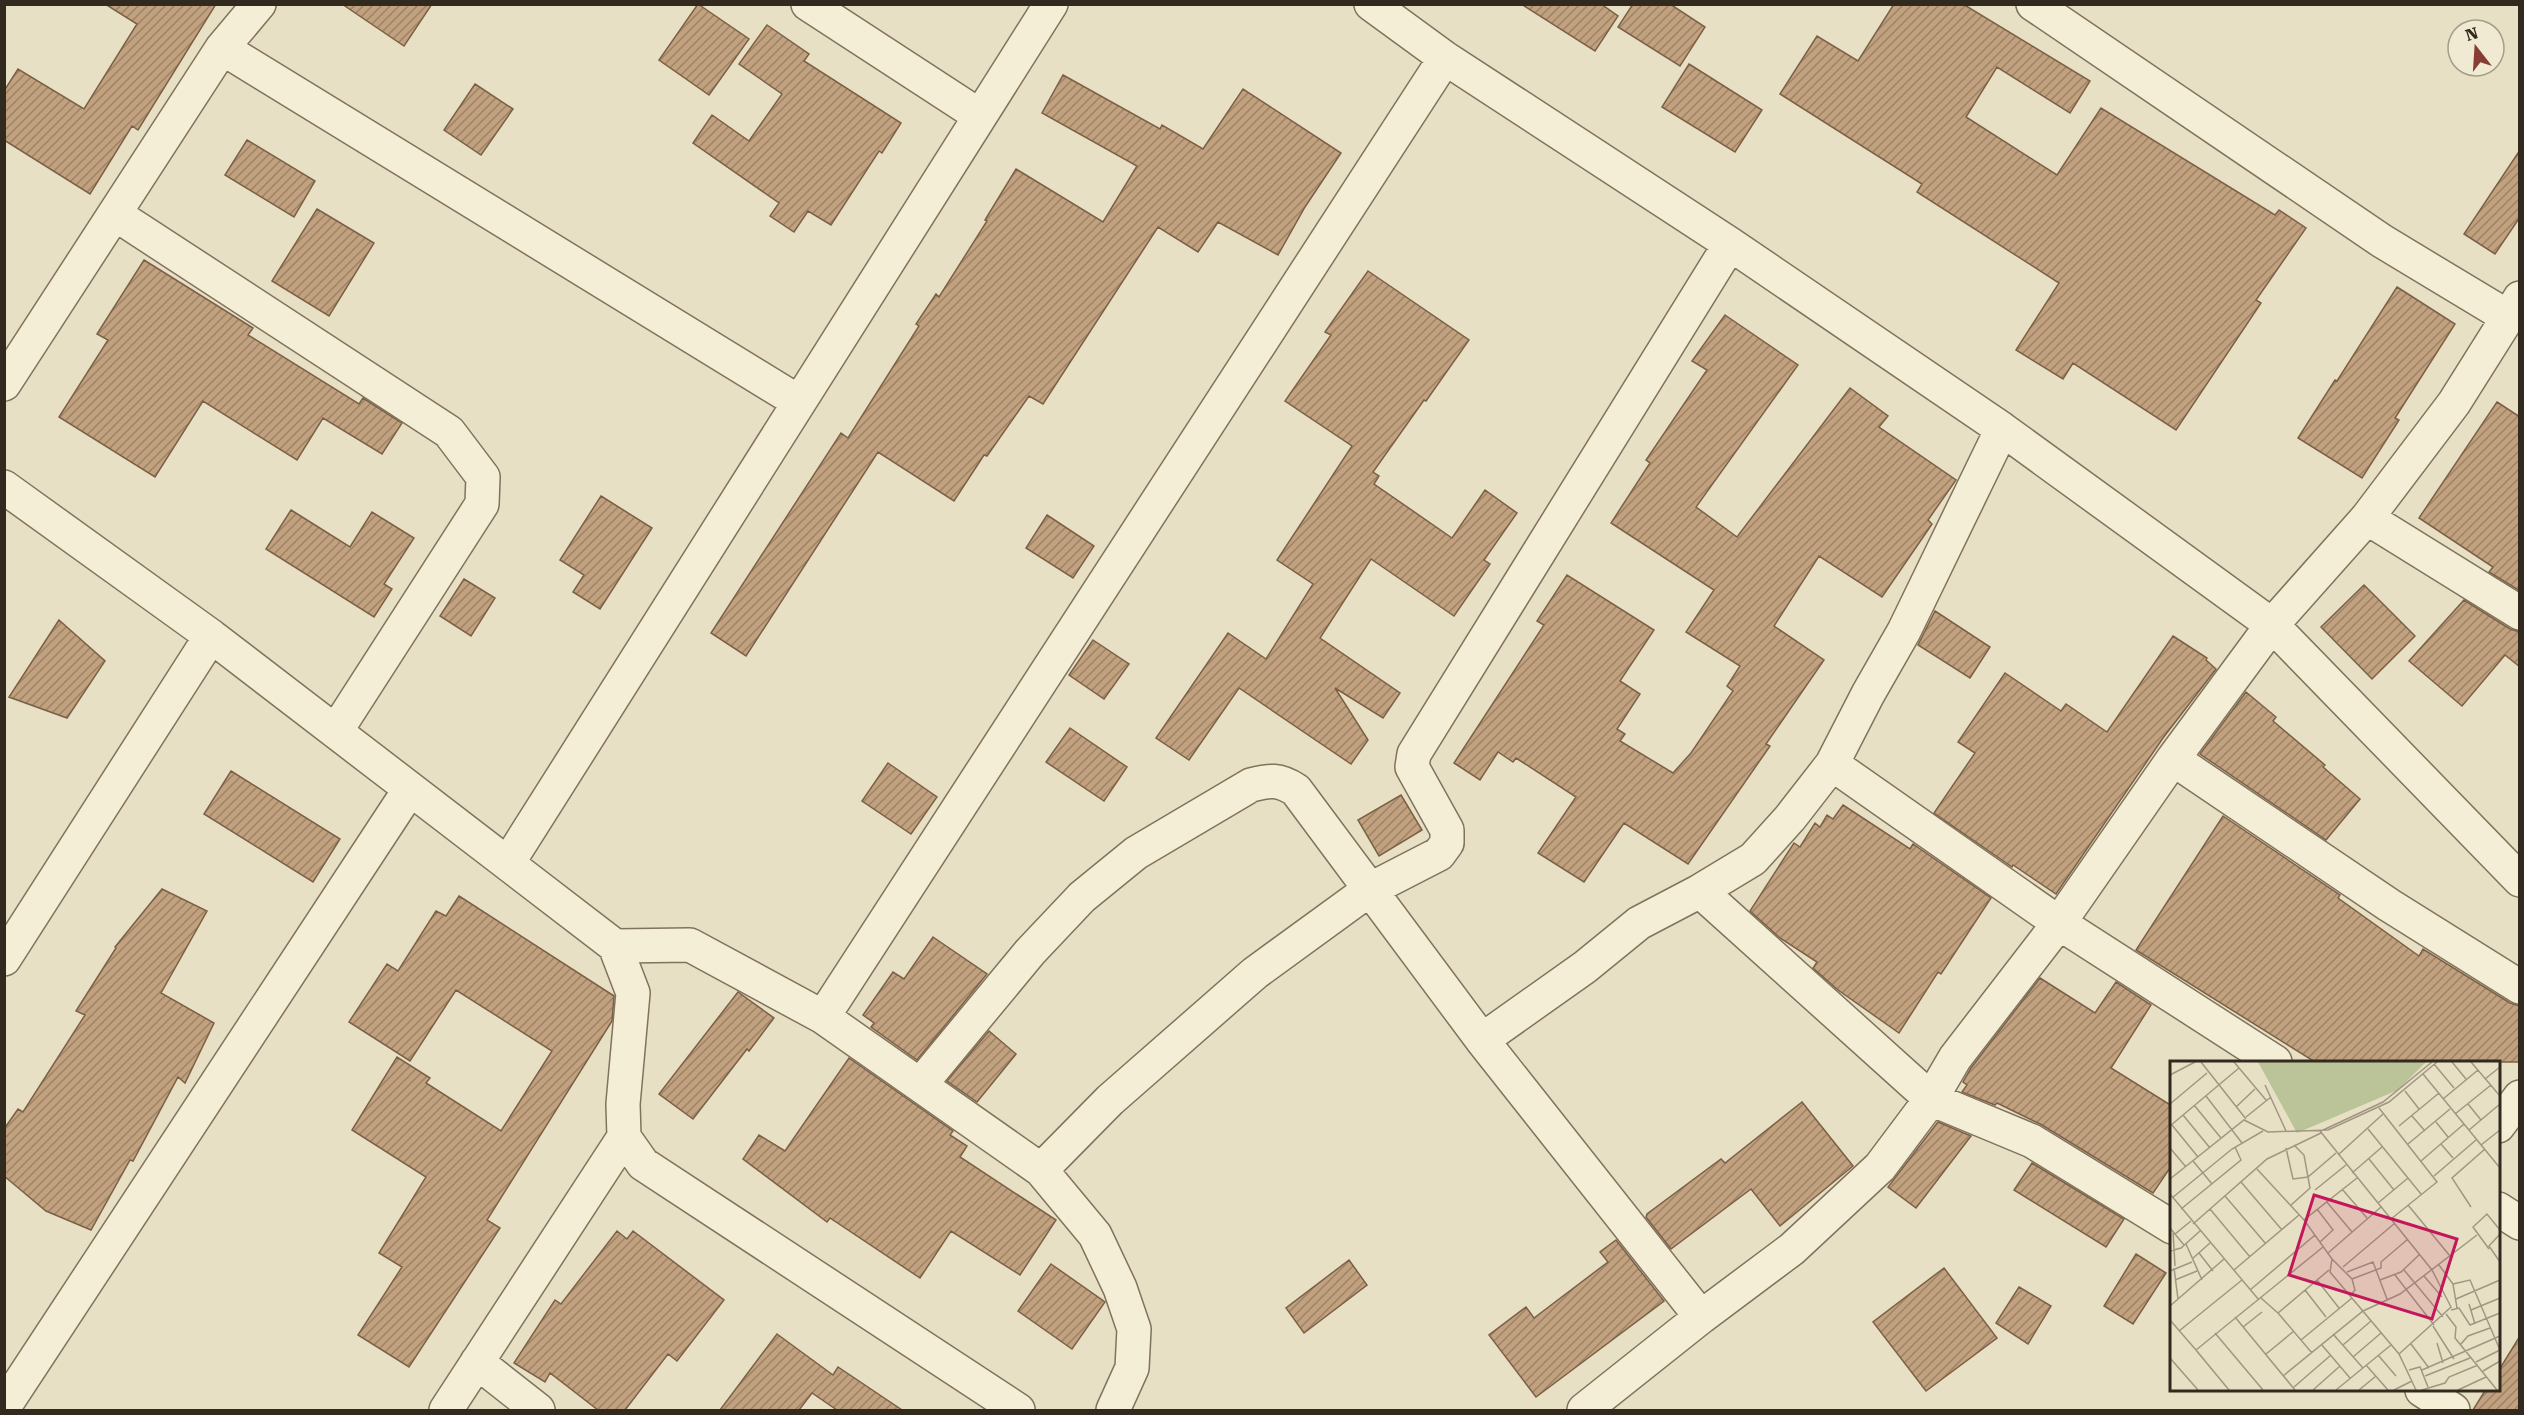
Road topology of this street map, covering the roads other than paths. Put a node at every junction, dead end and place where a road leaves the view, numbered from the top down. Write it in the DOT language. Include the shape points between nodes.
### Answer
graph roads {
  1 [pos="259,4"];
  2 [pos="808,4"];
  3 [pos="1051,4"];
  4 [pos="1371,4"];
  5 [pos="2033,4"];
  6 [pos="222,48"];
  7 [pos="1445,57"];
  8 [pos="980,116"];
  9 [pos="115,214"];
  10 [pos="1730,244"];
  11 [pos="2514,307"];
  12 [pos="4,384"];
  13 [pos="800,402"];
  14 [pos="2002,429"];
  15 [pos="4,487"];
  16 [pos="2367,518"];
  17 [pos="2520,613"];
  18 [pos="2272,625"];
  19 [pos="211,636"];
  20 [pos="336,732"];
  21 [pos="2173,759"];
  22 [pos="1832,764"];
  23 [pos="410,789"];
  24 [pos="508,863"];
  25 [pos="2520,880"];
  26 [pos="1369,890"];
  27 [pos="1700,891"];
  28 [pos="2059,923"];
  29 [pos="615,946"];
  30 [pos="4,959"];
  31 [pos="2520,987"];
  32 [pos="823,1017"];
  33 [pos="1482,1040"];
  34 [pos="2273,1061"];
  35 [pos="920,1085"];
  36 [pos="2520,1097"];
  37 [pos="1931,1099"];
  38 [pos="2500,1125"];
  39 [pos="624,1137"];
  40 [pos="1041,1170"];
  41 [pos="2500,1210"];
  42 [pos="2520,1222"];
  43 [pos="2170,1226"];
  44 [pos="1701,1317"];
  45 [pos="477,1362"];
  46 [pos="2425,1391"];
  47 [pos="4,1407"];
  48 [pos="446,1410"];
  49 [pos="538,1410"];
  50 [pos="1018,1410"];
  51 [pos="1113,1410"];
  52 [pos="1584,1410"];
  53 [pos="2453,1410"];
  1 -- 6 [label="street"];
  2 -- 8 [label="street"];
  3 -- 8 [label="street"];
  4 -- 7 [label="street"];
  5 -- 11 [label="street" via="2382,241"];
  6 -- 9 [label="street"];
  6 -- 13 [label="street"];
  7 -- 10 [label="street"];
  7 -- 32 [label="street"];
  8 -- 13 [label="street"];
  9 -- 12 [label="street"];
  9 -- 20 [label="street" via="449,432 483,477 482,504"];
  10 -- 14 [label="street"];
  10 -- 26 [label="street" via="1414,754 1412,767 1447,830 1447,843 1439,854"];
  11 -- 16 [label="street" via="2454,403"];
  13 -- 24 [label="street"];
  14 -- 18 [label="street"];
  14 -- 22 [label="street" via="1905,631"];
  15 -- 19 [label="street"];
  16 -- 17 [label="street"];
  16 -- 18 [label="street"];
  18 -- 21 [label="street"];
  18 -- 25 [label="street"];
  19 -- 20 [label="street"];
  19 -- 30 [label="street"];
  20 -- 23 [label="street"];
  21 -- 28 [label="street"];
  21 -- 31 [label="street" via="2389,905"];
  22 -- 27 [label="street" via="1754,859"];
  22 -- 28 [label="street"];
  23 -- 24 [label="street"];
  23 -- 47 [label="street"];
  24 -- 29 [label="street"];
  26 -- 33 [label="street"];
  26 -- 35 [label="street" via="1296,790 1271,779 1251,785 1136,853 1082,897 1030,951"];
  26 -- 40 [label="street" via="1255,973 1110,1100"];
  27 -- 33 [label="street" via="1639,923 1586,967"];
  27 -- 37 [label="street"];
  28 -- 34 [label="street"];
  28 -- 37 [label="street" via="1955,1058"];
  29 -- 32 [label="street" via="690,945"];
  29 -- 39 [label="street" via="633,993 623,1104"];
  32 -- 35 [label="street"];
  33 -- 44 [label="street"];
  35 -- 40 [label="street"];
  36 -- 38 [label="street"];
  37 -- 43 [label="street" via="2032,1141"];
  37 -- 44 [label="street" via="1880,1167 1792,1249"];
  39 -- 45 [label="street"];
  39 -- 50 [label="street" via="643,1164"];
  40 -- 51 [label="street" via="1095,1235 1134,1329 1132,1368"];
  41 -- 42 [label="street"];
  44 -- 52 [label="street"];
  45 -- 48 [label="street"];
  45 -- 49 [label="street"];
  46 -- 53 [label="street"];
}
